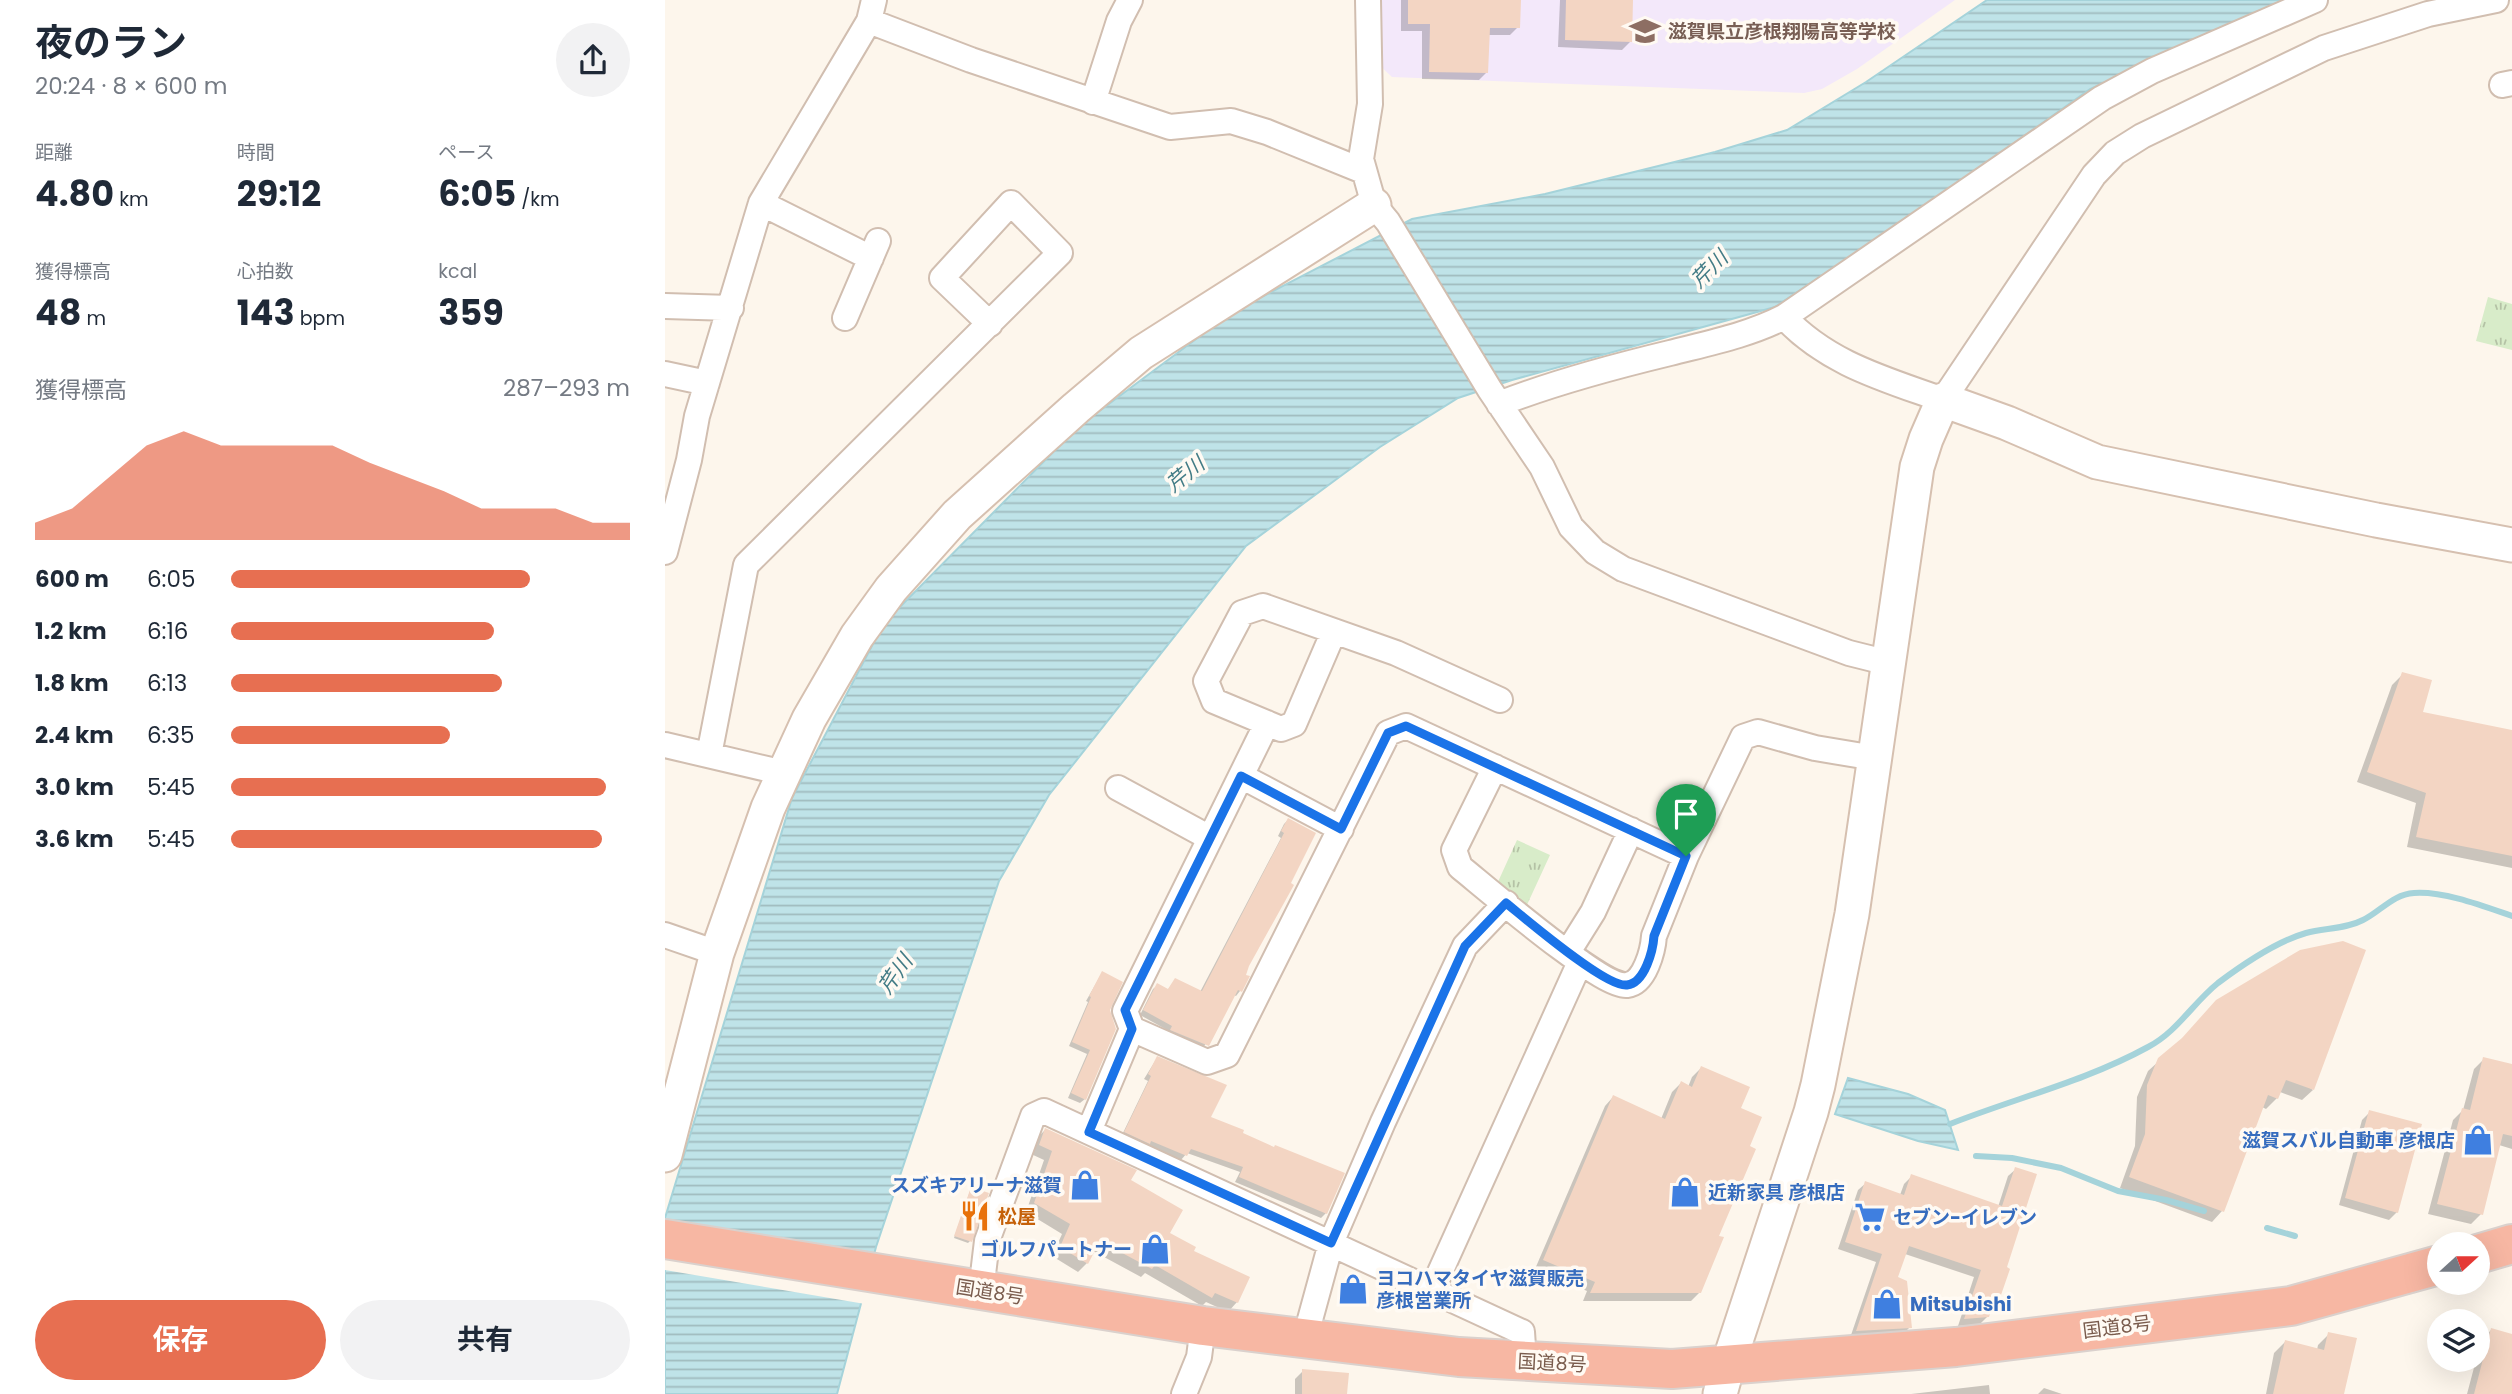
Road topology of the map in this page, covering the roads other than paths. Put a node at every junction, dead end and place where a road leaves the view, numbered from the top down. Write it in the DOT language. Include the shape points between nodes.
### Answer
graph roads {
  1 [pos="1130,0"];
  2 [pos="1368,0"];
  3 [pos="2315,0"];
  4 [pos="2496,0"];
  5 [pos="871,11"];
  6 [pos="1093,102"];
  7 [pos="1363,171"];
  8 [pos="761,203"];
  9 [pos="1381,213"];
  10 [pos="665,306"];
  11 [pos="731,308"];
  12 [pos="1784,317"];
  13 [pos="845,318"];
  14 [pos="990,324"];
  15 [pos="665,374"];
  16 [pos="707,383"];
  17 [pos="1495,397"];
  18 [pos="1943,400"];
  19 [pos="2512,545"];
  20 [pos="665,552"];
  21 [pos="1334,631"];
  22 [pos="1889,663"];
  23 [pos="1500,700"];
  24 [pos="1267,723"];
  25 [pos="665,745"];
  26 [pos="709,755"];
  27 [pos="1875,758"];
  28 [pos="1495,767"];
  29 [pos="784,773"];
  30 [pos="1241,776"];
  31 [pos="1118,788"];
  32 [pos="1341,829"];
  33 [pos="1631,830"];
  34 [pos="1210,838"];
  35 [pos="1686,856"];
  36 [pos="1506,903"];
  37 [pos="665,935"];
  38 [pos="717,953"];
  39 [pos="1574,957"];
  40 [pos="1132,1029"];
  41 [pos="1089,1132"];
  42 [pos="665,1155"];
  43 [pos="665,1238"];
  44 [pos="1331,1243"];
  45 [pos="2512,1244"];
  46 [pos="2490,1250"];
  47 [pos="2427,1268"];
  48 [pos="1432,1290"];
  49 [pos="981,1291"];
  50 [pos="1203,1326"];
  51 [pos="1305,1338"];
  52 [pos="1524,1361"];
  53 [pos="1724,1379"];
  54 [pos="1184,1394"];
  1 -- 6 [label="street"];
  2 -- 7 [label="street" via="1370,104 1362,144"];
  3 -- 12 [label="street" via="2152,71 2102,98"];
  4 -- 18 [label="street" via="2428,14 2324,48 2115,153 2087,185"];
  5 -- 6 [label="street"];
  5 -- 8 [label="street"];
  6 -- 7 [label="street" via="1170,127 1231,121"];
  7 -- 9 [label="street"];
  8 -- 11 [label="street"];
  8 -- 13 [label="street" via="875,250"];
  9 -- 17 [label="street"];
  9 -- 29 [label="street" via="1141,354 957,515 891,589 857,636"];
  10 -- 11 [label="street"];
  11 -- 16 [label="street"];
  12 -- 17 [label="street" via="1740,334"];
  12 -- 18 [label="street" via="1802,336 1849,366"];
  14 -- 14 [label="street" via="1060,253 1011,203 942,278"];
  14 -- 26 [label="street" via="746,565"];
  15 -- 16 [label="street"];
  16 -- 20 [label="street"];
  17 -- 22 [label="street" via="1542,467 1571,527 1604,558 1849,653"];
  18 -- 19 [label="street" via="2097,462"];
  18 -- 22 [label="street" via="1917,467"];
  21 -- 23 [label="street"];
  21 -- 24 [label="street" via="1294,724 1281,729"];
  21 -- 24 [label="street" via="1263,606 1242,614 1206,681 1214,701"];
  22 -- 27 [label="street"];
  24 -- 30 [label="street"];
  25 -- 26 [label="street"];
  26 -- 29 [label="street"];
  27 -- 35 [label="street" via="1758,732 1743,737"];
  27 -- 53 [label="street" via="1852,914 1814,1098"];
  28 -- 32 [label="street" via="1406,726 1388,733"];
  28 -- 33 [label="street"];
  28 -- 36 [label="street" via="1454,850 1460,867"];
  29 -- 38 [label="street"];
  30 -- 32 [label="street"];
  30 -- 34 [label="street"];
  31 -- 34 [label="street"];
  32 -- 40 [label="street" via="1227,1055 1207,1062"];
  33 -- 35 [label="street"];
  33 -- 39 [label="street"];
  34 -- 40 [label="street" via="1125,1010"];
  35 -- 39 [label="street" via="1653,949 1633,984 1619,985"];
  36 -- 39 [label="street"];
  36 -- 44 [label="street" via="1465,946"];
  37 -- 38 [label="street"];
  38 -- 42 [label="street"];
  39 -- 48 [label="street"];
  40 -- 41 [label="street"];
  41 -- 44 [label="street"];
  41 -- 49 [label="street" via="1044,1111 1033,1116 988,1241"];
  43 -- 49 [label="highway, 国道8号"];
  44 -- 48 [label="street"];
  44 -- 51 [label="street"];
  45 -- 46 [label="highway"];
  47 -- 53 [label="highway, 国道8号" via="2291,1306"];
  48 -- 52 [label="street" via="1522,1332"];
  49 -- 50 [label="highway, 国道8号"];
  50 -- 51 [label="highway, 国道8号"];
  50 -- 54 [label="street" via="1199,1357"];
  51 -- 52 [label="highway, 国道8号"];
  52 -- 53 [label="highway, 国道8号" via="1672,1369"];
}
